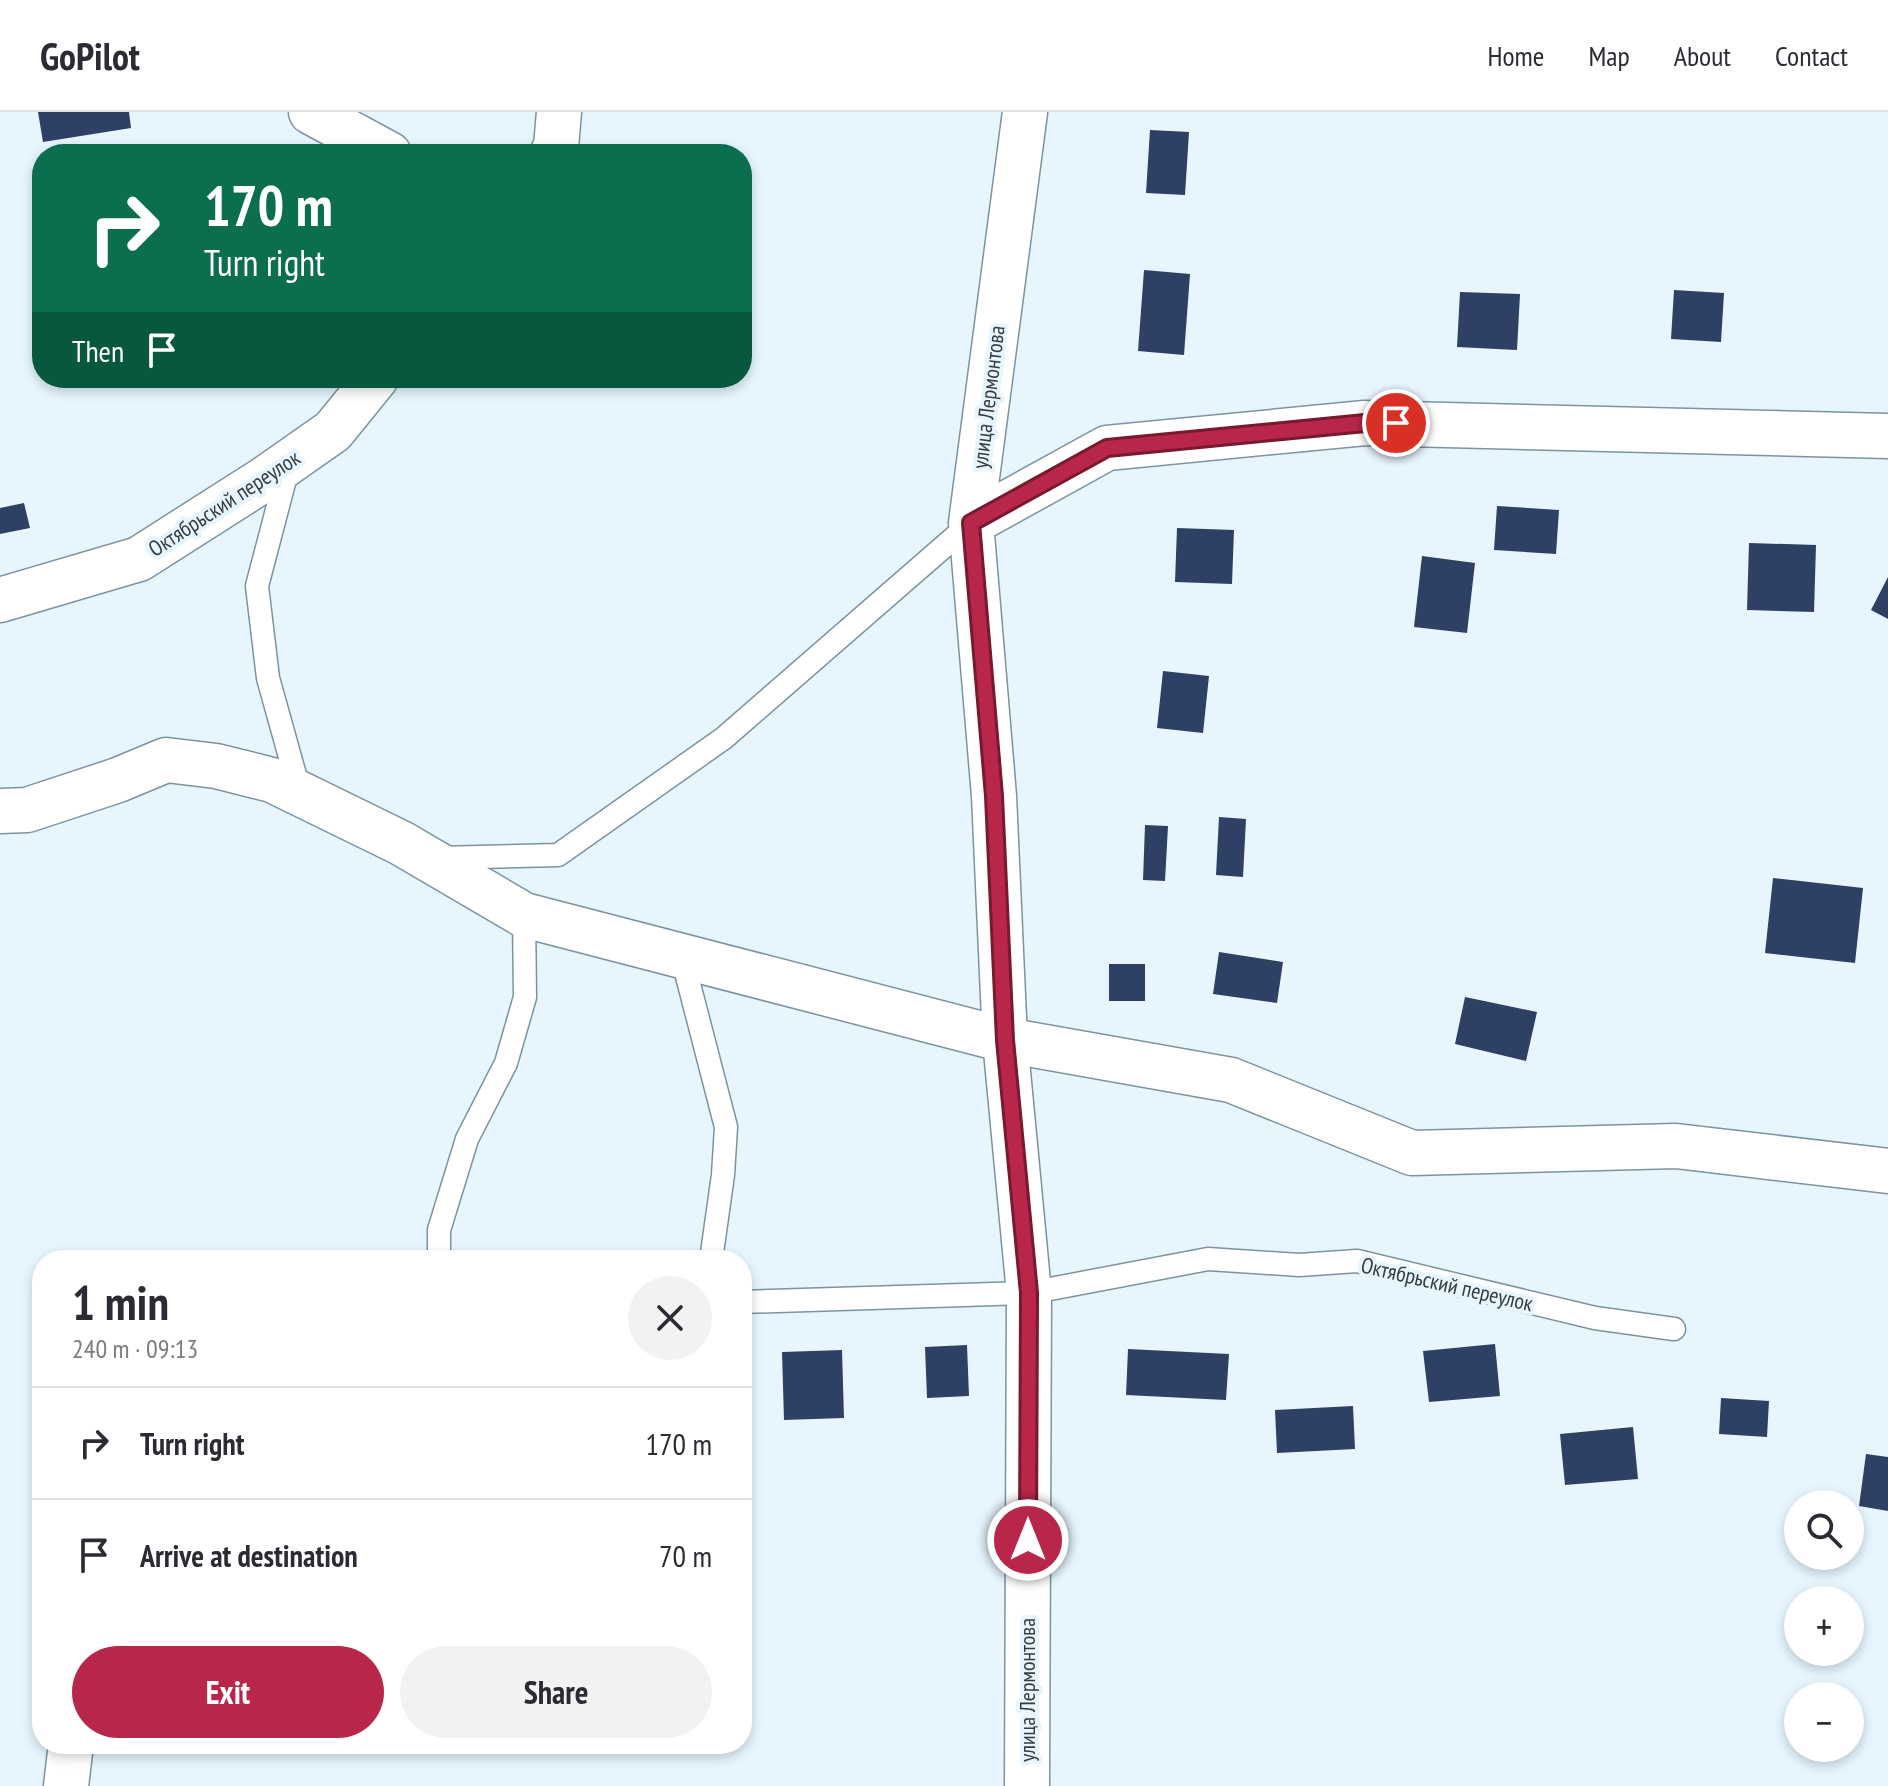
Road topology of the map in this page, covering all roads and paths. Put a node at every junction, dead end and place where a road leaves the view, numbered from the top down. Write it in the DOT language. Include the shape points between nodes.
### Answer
graph roads {
  1 [pos="1025,112"];
  2 [pos="316,114"];
  3 [pos="371,144"];
  4 [pos="368,388"];
  5 [pos="1888,436"];
  6 [pos="290,461"];
  7 [pos="971,523"];
  8 [pos="0,600"];
  9 [pos="300,794"];
  10 [pos="0,811"];
  11 [pos="426,858"];
  12 [pos="524,915"];
  13 [pos="682,957"];
  14 [pos="1005,1040"];
  15 [pos="1888,1171"];
  16 [pos="439,1250"];
  17 [pos="712,1250"];
  18 [pos="1029,1293"];
  19 [pos="752,1302"];
  20 [pos="1674,1329"];
  21 [pos="70,1754"];
  22 [pos="66,1786"];
  23 [pos="1027,1786"];
  1 -- 7 [label="street, улица Лермонтова"];
  2 -- 3 [label="street"];
  4 -- 6 [label="street, Октябрьский переулок" via="333,431"];
  5 -- 7 [label="street" via="1365,423 1107,448"];
  6 -- 8 [label="street, Октябрьский переулок" via="139,559"];
  6 -- 9 [label="lane" via="257,586 268,678"];
  7 -- 11 [label="lane" via="724,738 558,855"];
  7 -- 14 [label="street, улица Лермонтова" via="994,796"];
  9 -- 10 [label="street" via="272,780 166,760 27,810"];
  9 -- 11 [label="street"];
  11 -- 12 [label="street"];
  12 -- 13 [label="street"];
  12 -- 16 [label="lane" via="525,997 506,1063 467,1139 439,1230"];
  13 -- 14 [label="street"];
  13 -- 17 [label="lane" via="726,1127"];
  14 -- 15 [label="street" via="1231,1080 1412,1153 1676,1146"];
  14 -- 18 [label="street, улица Лермонтова"];
  18 -- 19 [label="lane, Октябрьский переулок"];
  18 -- 20 [label="lane, Октябрьский переулок" via="1208,1259 1299,1265 1357,1261 1595,1318"];
  18 -- 23 [label="street, улица Лермонтова"];
  21 -- 22 [label="street"];
}
